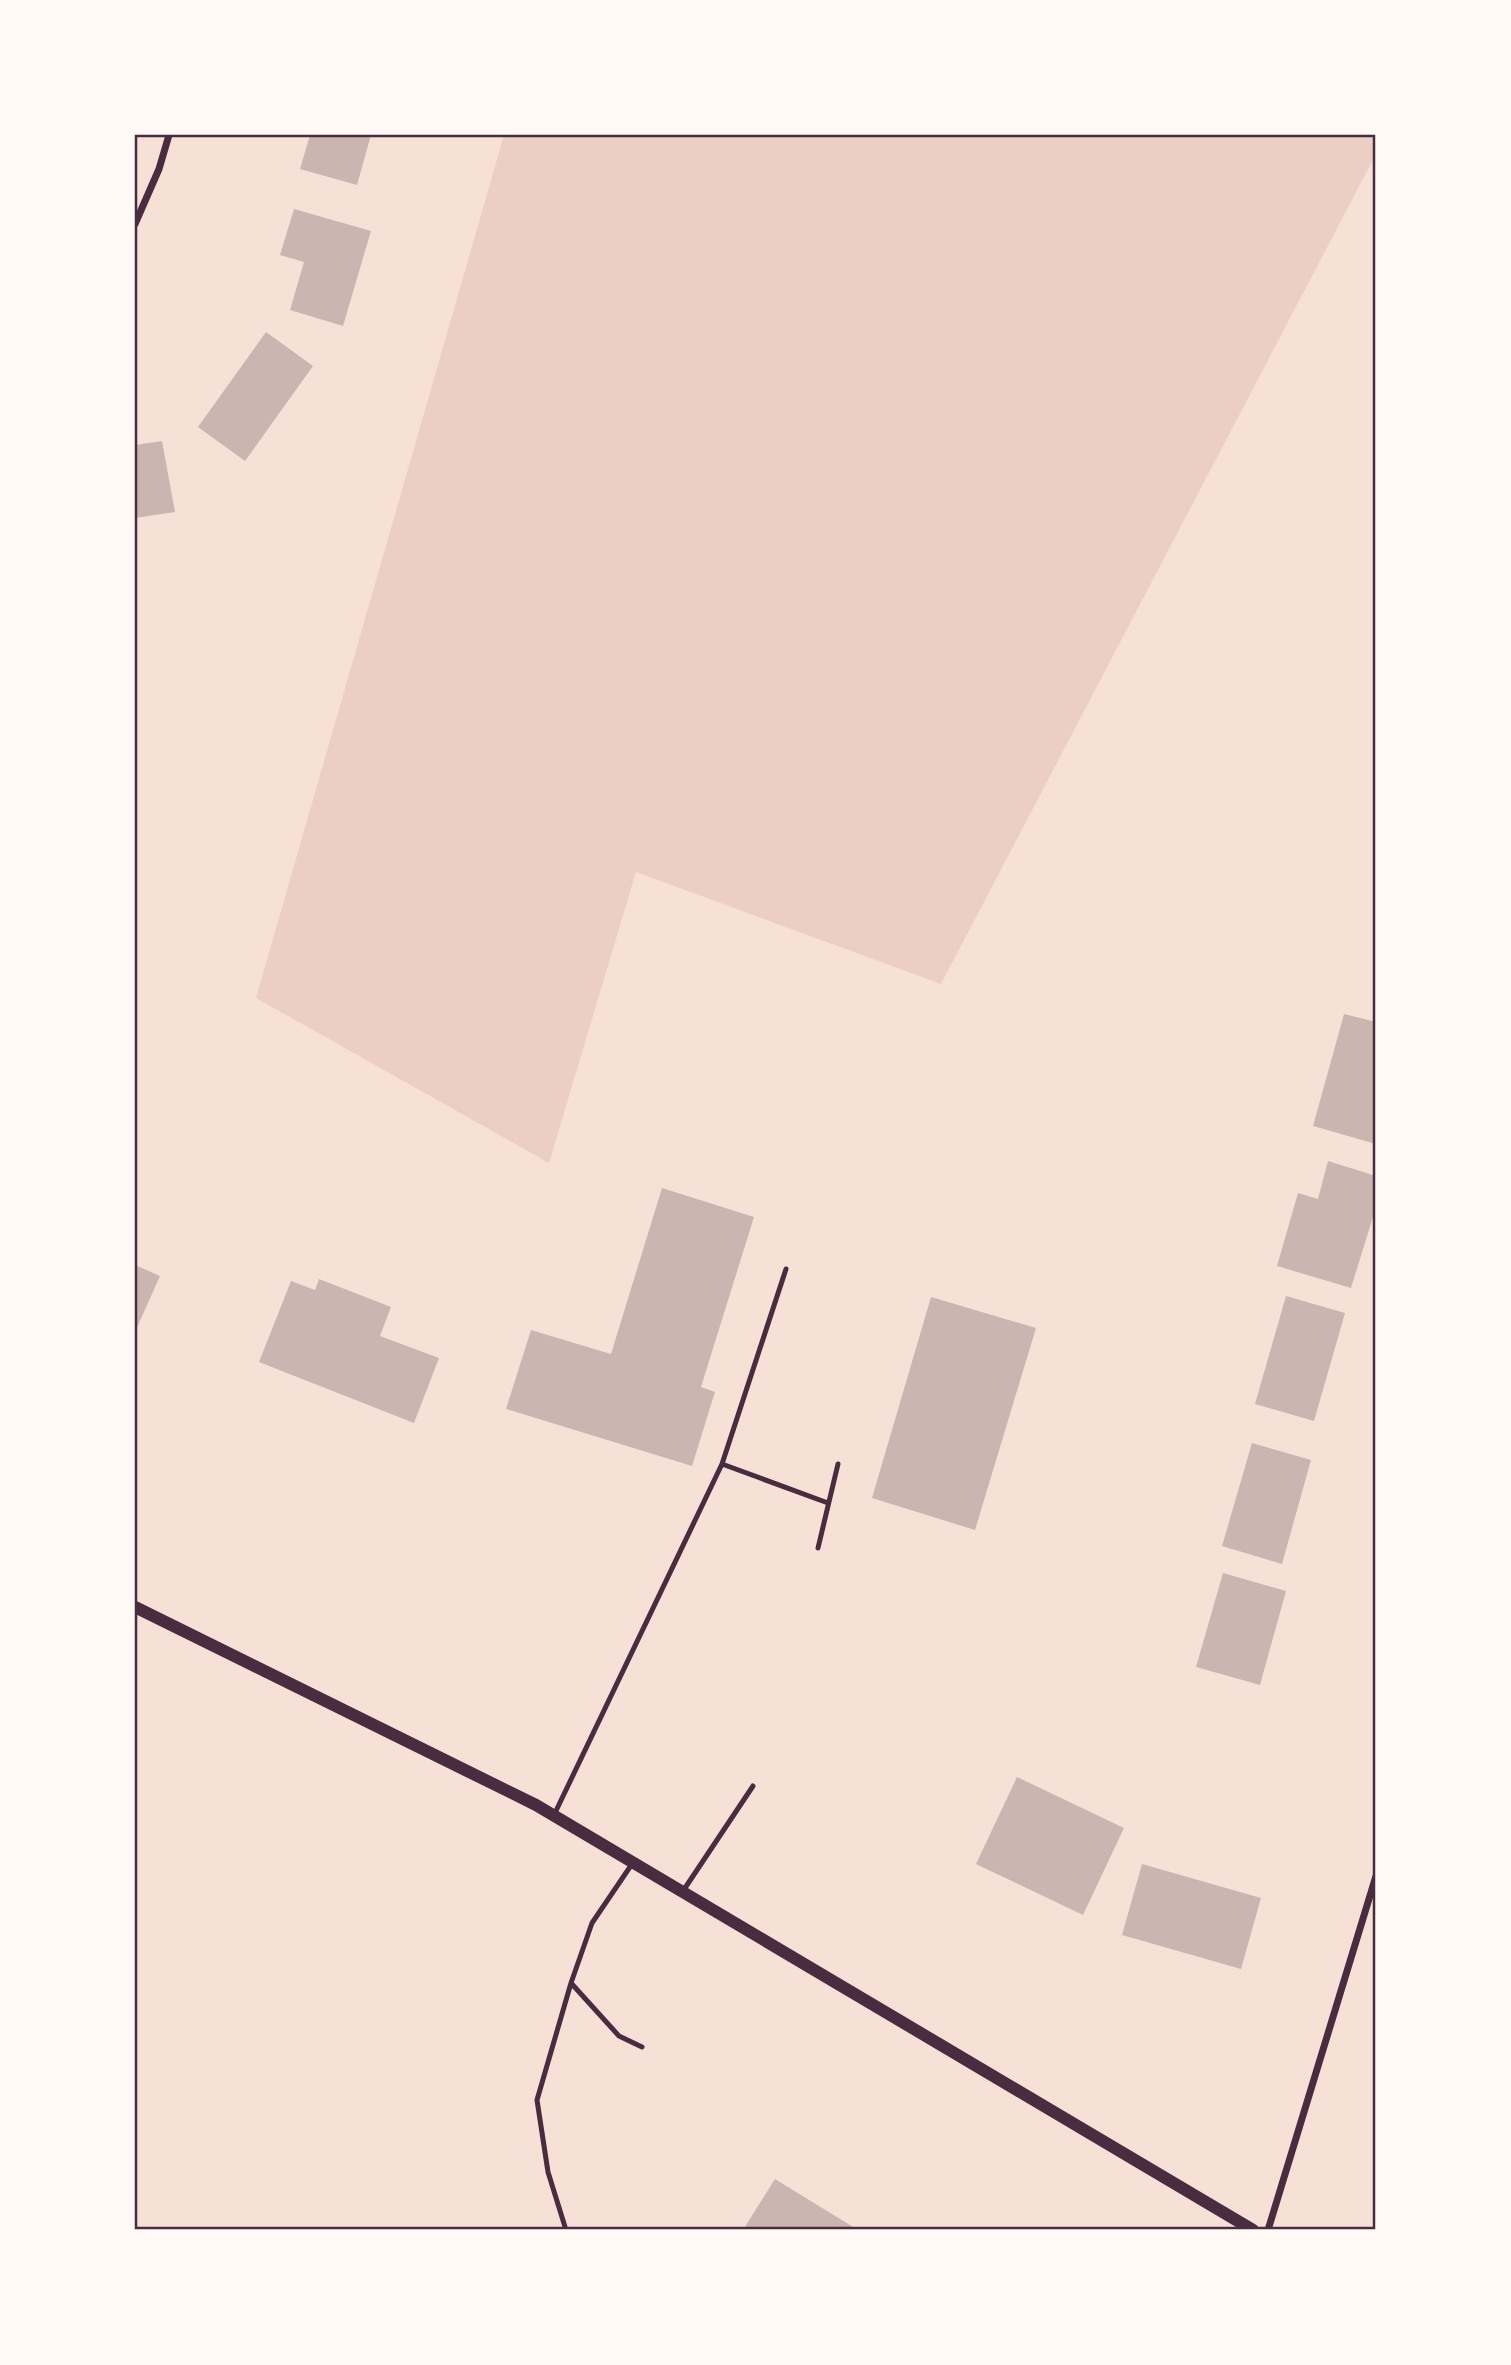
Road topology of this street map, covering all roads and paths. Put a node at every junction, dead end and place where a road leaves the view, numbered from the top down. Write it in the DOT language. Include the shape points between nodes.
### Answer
graph roads {
  1 [pos="169,135"];
  2 [pos="135,224"];
  3 [pos="786,1269"];
  4 [pos="722,1464"];
  5 [pos="838,1464"];
  6 [pos="828,1503"];
  7 [pos="818,1548"];
  8 [pos="135,1607"];
  9 [pos="753,1786"];
  10 [pos="554,1815"];
  11 [pos="634,1862"];
  12 [pos="1376,1875"];
  13 [pos="683,1891"];
  14 [pos="571,1983"];
  15 [pos="642,2047"];
  16 [pos="566,2230"];
  17 [pos="1254,2230"];
  18 [pos="1268,2230"];
  1 -- 2 [label="street"];
  3 -- 4 [label="lane"];
  4 -- 6 [label="lane"];
  4 -- 10 [label="lane"];
  5 -- 6 [label="lane"];
  6 -- 7 [label="lane"];
  8 -- 10 [label="street"];
  9 -- 13 [label="lane"];
  10 -- 11 [label="street"];
  11 -- 13 [label="street"];
  11 -- 14 [label="lane" via="592,1923"];
  12 -- 18 [label="street"];
  13 -- 17 [label="street"];
  14 -- 15 [label="lane" via="619,2036"];
  14 -- 16 [label="lane" via="537,2100 548,2172"];
}
